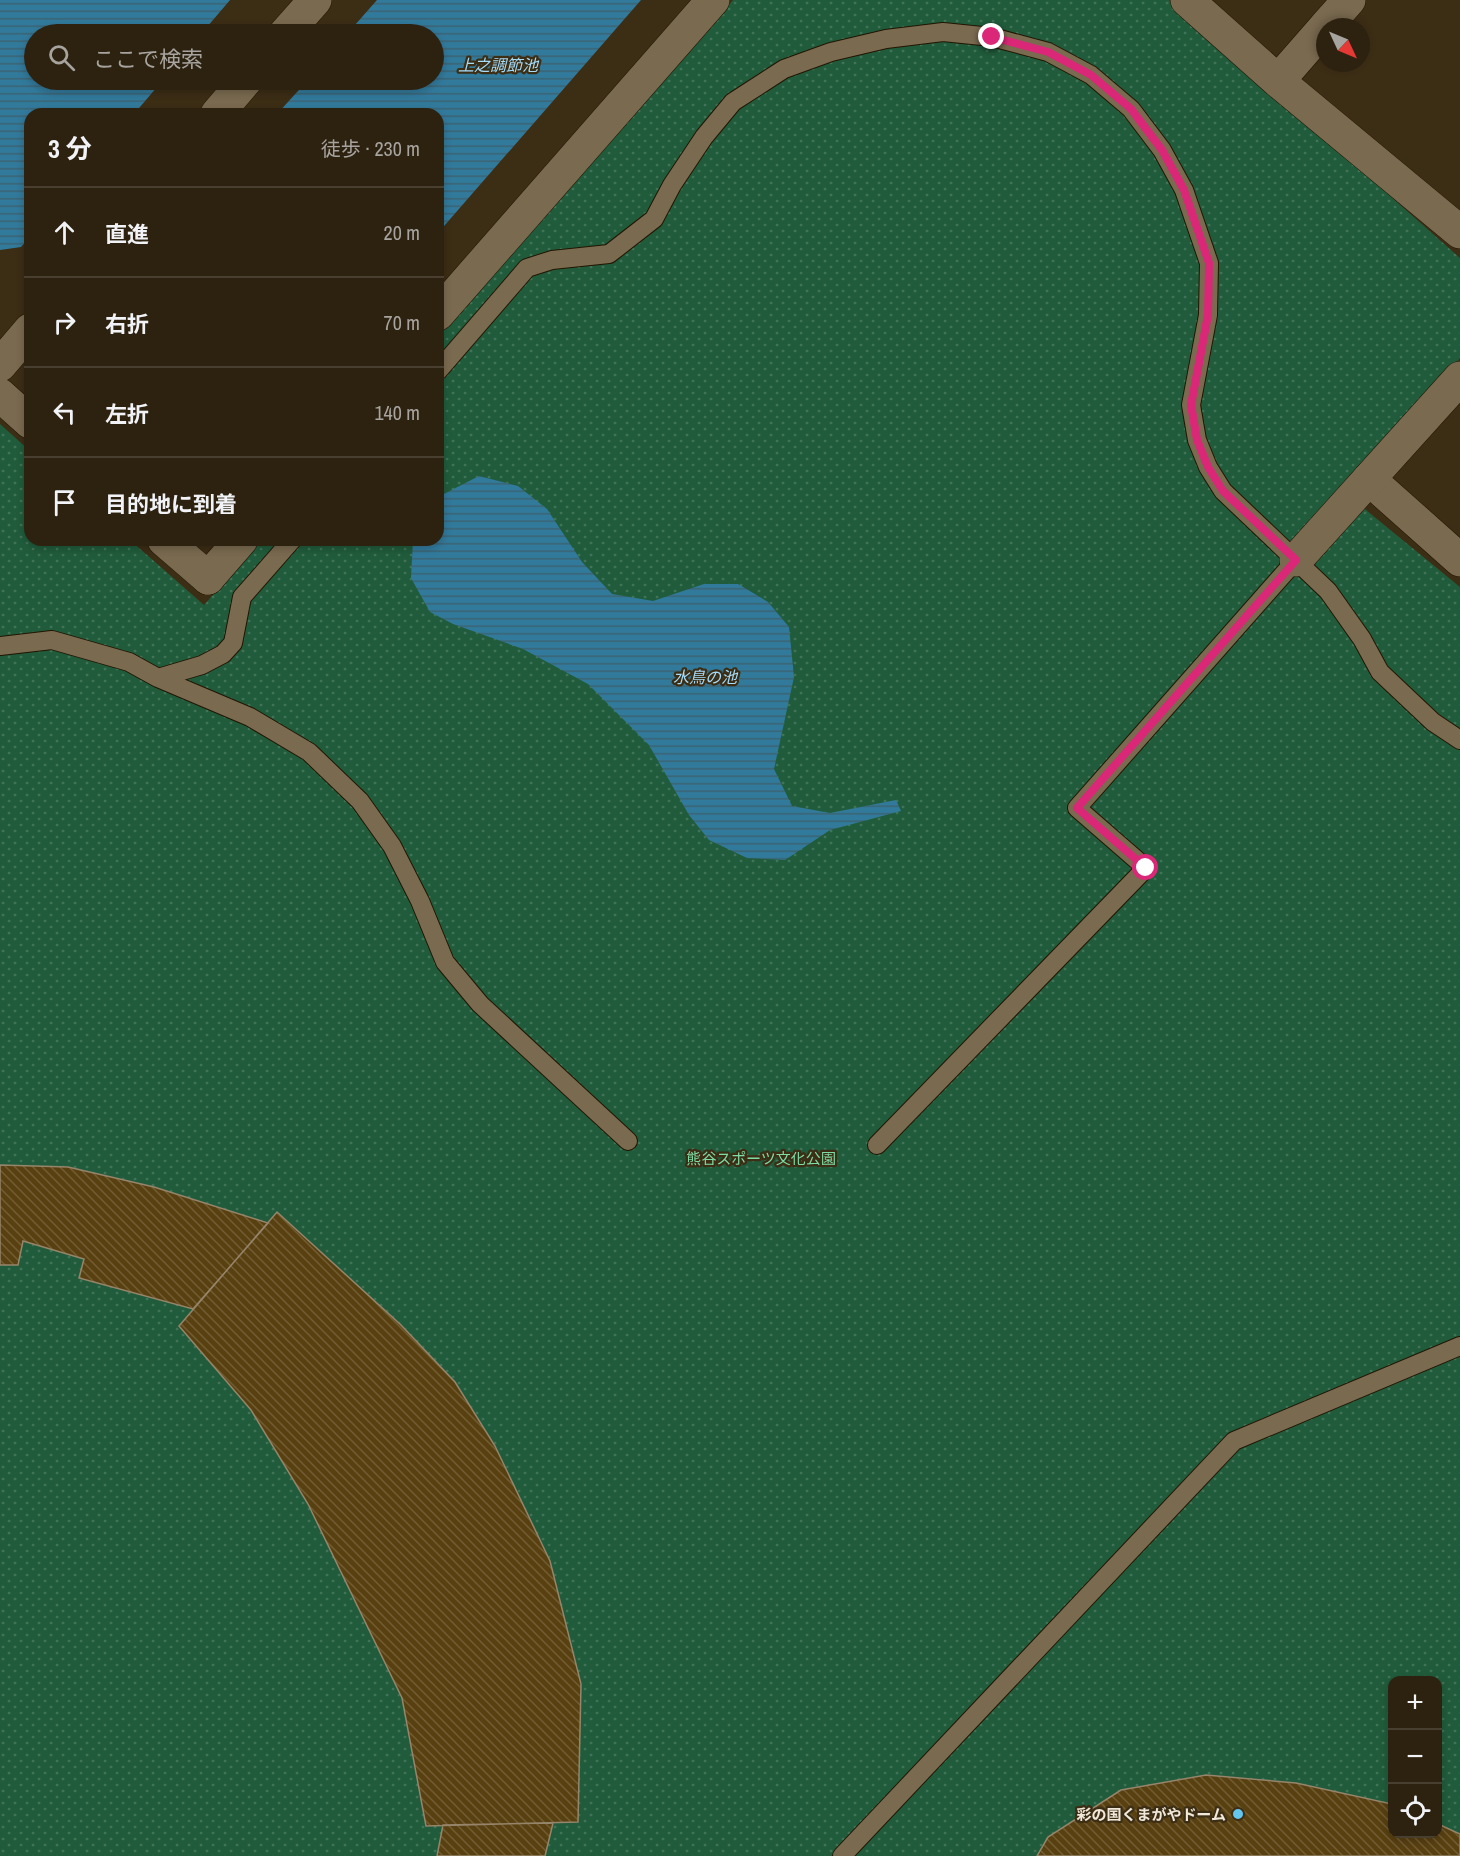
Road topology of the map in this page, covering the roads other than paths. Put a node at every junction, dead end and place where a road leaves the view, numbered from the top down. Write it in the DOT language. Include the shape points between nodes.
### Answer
graph roads {
  1 [pos="315,0"];
  2 [pos="713,0"];
  3 [pos="1187,0"];
  4 [pos="1349,0"];
  5 [pos="1333,18"];
  6 [pos="294,24"];
  7 [pos="1316,37"];
  8 [pos="1278,81"];
  9 [pos="237,90"];
  10 [pos="222,108"];
  11 [pos="1460,232"];
  12 [pos="444,307"];
  13 [pos="24,337"];
  14 [pos="444,364"];
  15 [pos="0,365"];
  16 [pos="1460,378"];
  17 [pos="0,395"];
  18 [pos="24,417"];
  19 [pos="1369,479"];
  20 [pos="171,546"];
  21 [pos="236,546"];
  22 [pos="287,546"];
  23 [pos="1296,560"];
  24 [pos="1460,560"];
  25 [pos="0,646"];
  26 [pos="158,678"];
  27 [pos="1460,740"];
  28 [pos="628,1141"];
  29 [pos="877,1145"];
  30 [pos="1460,1346"];
  31 [pos="842,1856"];
  1 -- 6 [label="street"];
  2 -- 12 [label="street"];
  3 -- 8 [label="street"];
  4 -- 5 [label="street"];
  7 -- 8 [label="street"];
  8 -- 11 [label="street"];
  9 -- 10 [label="street"];
  13 -- 15 [label="street"];
  14 -- 23 [label="lane" via="527,268 552,260 609,254 654,219 704,137 733,102 784,69 831,52 886,39 943,32 992,37 1048,52 1091,75 1131,109 1162,150 1184,190 1209,263 1208,315 1191,405 1197,440 1223,491"];
  16 -- 19 [label="street"];
  17 -- 18 [label="street"];
  19 -- 23 [label="street"];
  19 -- 24 [label="street"];
  20 -- 21 [label="street" via="208,578"];
  22 -- 26 [label="lane" via="242,597 233,643 228,649 202,665"];
  23 -- 27 [label="lane" via="1328,591 1380,672 1433,722"];
  23 -- 29 [label="lane" via="1077,808 1146,868"];
  25 -- 26 [label="lane" via="52,640 129,662"];
  26 -- 28 [label="lane" via="250,717 309,752 360,801 392,846 445,962 480,1004"];
  30 -- 31 [label="lane" via="1234,1442"];
}
